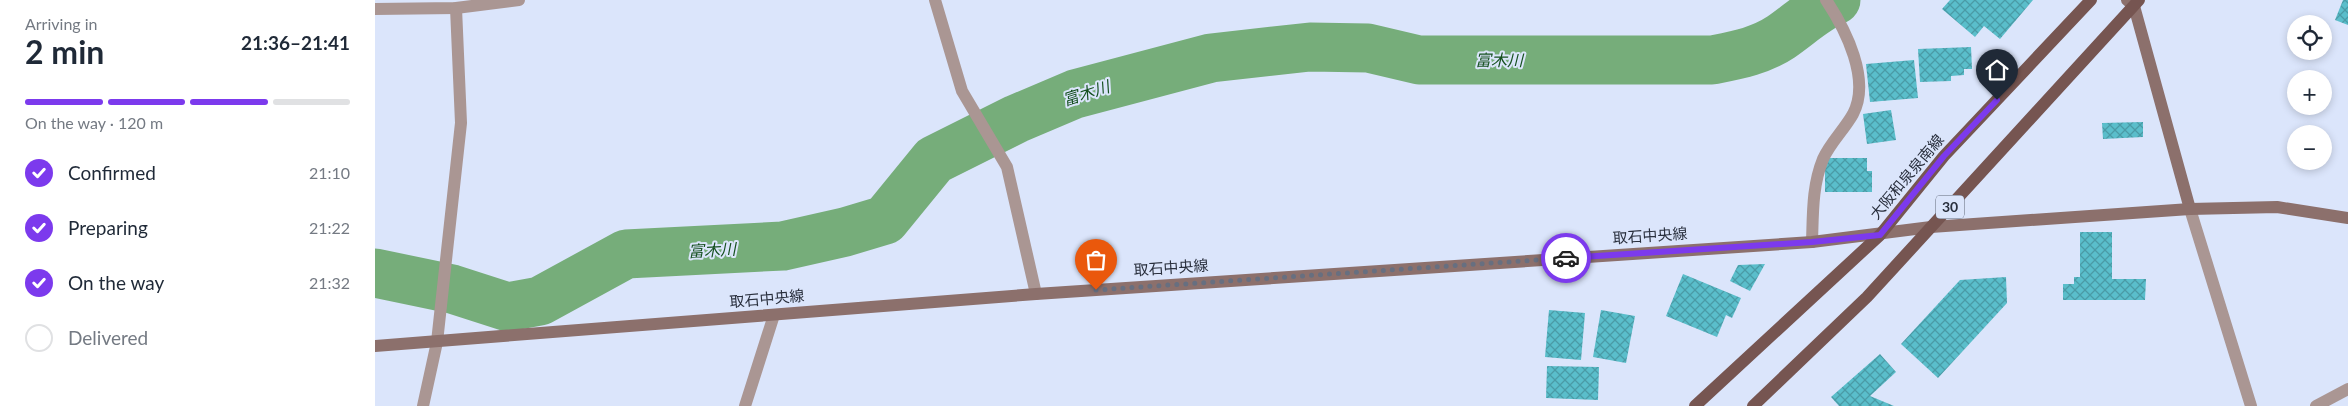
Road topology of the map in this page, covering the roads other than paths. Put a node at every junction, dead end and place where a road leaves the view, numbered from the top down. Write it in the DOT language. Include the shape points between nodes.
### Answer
graph roads {
  1 [pos="519,0"];
  2 [pos="935,0"];
  3 [pos="2091,0"];
  4 [pos="2133,2"];
  5 [pos="1830,5"];
  6 [pos="456,8"];
  7 [pos="375,9"];
  8 [pos="2190,209"];
  9 [pos="2348,218"];
  10 [pos="1931,228"];
  11 [pos="1880,235"];
  12 [pos="1812,242"];
  13 [pos="1036,294"];
  14 [pos="774,315"];
  15 [pos="437,342"];
  16 [pos="375,346"];
  17 [pos="2348,389"];
  18 [pos="423,406"];
  19 [pos="745,406"];
  20 [pos="1695,406"];
  21 [pos="1753,406"];
  22 [pos="2251,406"];
  23 [pos="2316,406"];
  1 -- 6 [label="street"];
  2 -- 13 [label="street" via="962,91 1007,167"];
  3 -- 11 [label="main road, 大阪和泉泉南線 / 30" via="1944,156"];
  4 -- 8 [label="street"];
  4 -- 10 [label="main road, 30"];
  5 -- 12 [label="street" via="1855,60 1859,91 1853,113 1824,158 1813,193"];
  6 -- 7 [label="street"];
  6 -- 15 [label="street" via="461,123"];
  8 -- 9 [label="street, 取石中央線" via="2277,207"];
  8 -- 10 [label="street, 取石中央線"];
  8 -- 22 [label="street"];
  10 -- 11 [label="street, 取石中央線"];
  10 -- 21 [label="main road, 30" via="1867,297"];
  11 -- 12 [label="street, 取石中央線"];
  11 -- 20 [label="main road, 大阪和泉泉南線 / 30"];
  12 -- 13 [label="street, 取石中央線"];
  13 -- 14 [label="street, 取石中央線"];
  14 -- 15 [label="street, 取石中央線"];
  14 -- 19 [label="street"];
  15 -- 16 [label="street, 取石中央線"];
  15 -- 18 [label="street"];
  17 -- 23 [label="street"];
}
